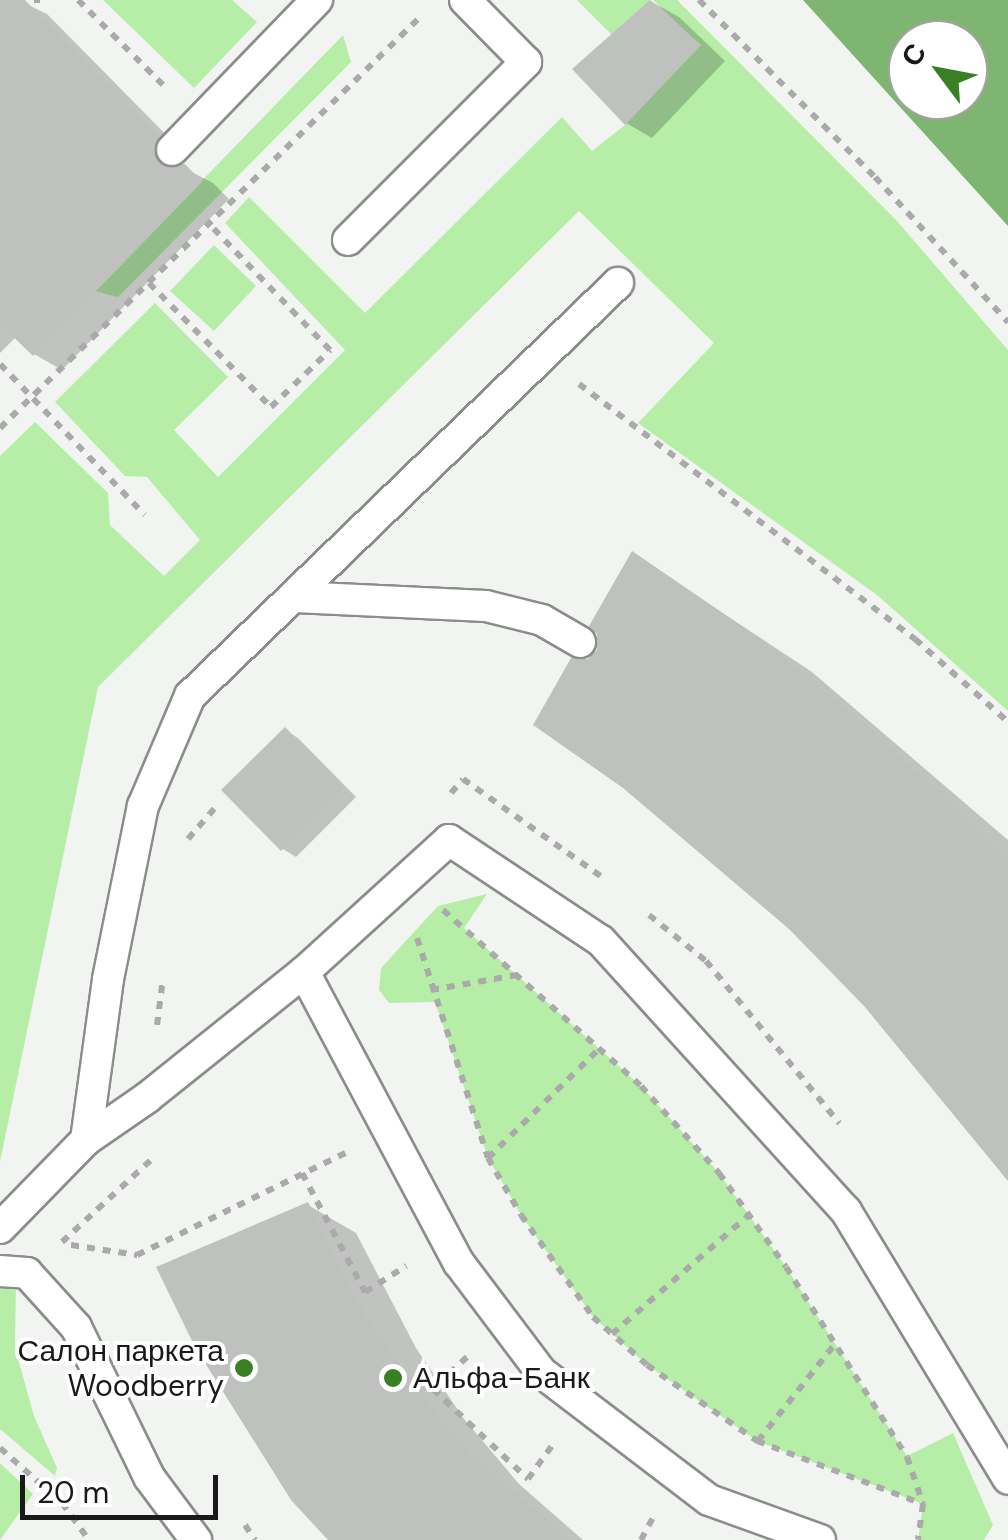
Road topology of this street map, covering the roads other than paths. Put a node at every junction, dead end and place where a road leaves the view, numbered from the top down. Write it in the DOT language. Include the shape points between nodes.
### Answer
graph roads {
  1 [pos="317,0"];
  2 [pos="466,0"];
  3 [pos="172,150"];
  4 [pos="348,240"];
  5 [pos="618,283"];
  6 [pos="294,598"];
  7 [pos="580,642"];
  8 [pos="304,972"];
  9 [pos="86,1140"];
  10 [pos="0,1228"];
  11 [pos="0,1271"];
  12 [pos="1008,1479"];
  13 [pos="196,1540"];
  14 [pos="820,1540"];
  1 -- 3 [label="lane"];
  2 -- 4 [label="lane" via="526,62"];
  5 -- 6 [label="lane"];
  6 -- 7 [label="lane" via="486,606 542,620"];
  6 -- 9 [label="lane" via="190,696 143,806 108,979"];
  8 -- 9 [label="lane"];
  8 -- 12 [label="lane" via="449,840 601,941 846,1211"];
  8 -- 14 [label="lane" via="458,1263 541,1372 709,1500"];
  9 -- 10 [label="lane"];
  11 -- 13 [label="lane" via="26,1273 76,1326 148,1478"];
}
